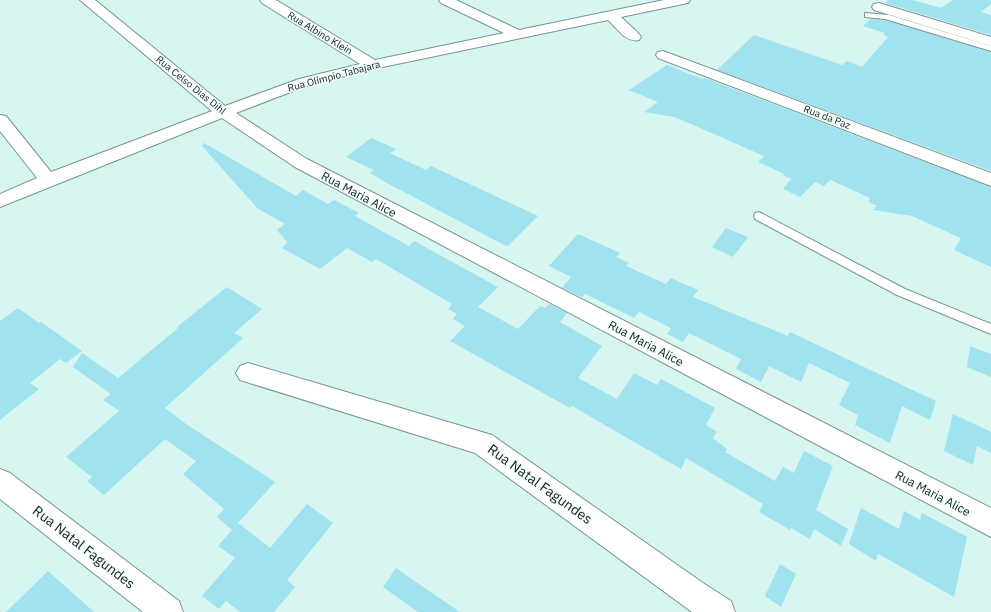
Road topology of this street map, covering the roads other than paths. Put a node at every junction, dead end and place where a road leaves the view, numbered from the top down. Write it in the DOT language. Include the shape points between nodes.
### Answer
graph roads {
  1 [pos="87,0"];
  2 [pos="267,0"];
  3 [pos="446,0"];
  4 [pos="627,0"];
  5 [pos="683,0"];
  6 [pos="645,7"];
  7 [pos="874,11"];
  8 [pos="612,15"];
  9 [pos="518,35"];
  10 [pos="634,37"];
  11 [pos="991,42"];
  12 [pos="991,49"];
  13 [pos="663,55"];
  14 [pos="373,65"];
  15 [pos="223,112"];
  16 [pos="0,120"];
  17 [pos="301,164"];
  18 [pos="48,180"];
  19 [pos="991,180"];
  20 [pos="0,201"];
  21 [pos="759,216"];
  22 [pos="991,329"];
  23 [pos="248,373"];
  24 [pos="0,482"];
  25 [pos="991,523"];
  26 [pos="168,612"];
  27 [pos="720,612"];
  1 -- 15 [label="street, Rua Celso Dias Dihl"];
  2 -- 14 [label="street, Rua Albino Klein"];
  3 -- 9 [label="street"];
  4 -- 6 [label="street"];
  5 -- 6 [label="street, Rua Olímpio Tabajara"];
  6 -- 8 [label="street, Rua Olímpio Tabajara"];
  7 -- 11 [label="street"];
  7 -- 12 [label="lane"];
  8 -- 9 [label="street, Rua Olímpio Tabajara"];
  8 -- 10 [label="street"];
  9 -- 14 [label="street, Rua Olímpio Tabajara"];
  13 -- 19 [label="street, Rua da Paz"];
  14 -- 15 [label="street, Rua Olímpio Tabajara" via="304,82"];
  15 -- 17 [label="street, Rua Celso Dias Dihl"];
  15 -- 18 [label="street, Rua Olímpio Tabajara"];
  16 -- 18 [label="street"];
  17 -- 25 [label="street, Rua Maria Alice"];
  18 -- 20 [label="street, Rua Olímpio Tabajara"];
  21 -- 22 [label="lane" via="901,292"];
  23 -- 27 [label="street, Rua Natal Fagundes" via="484,443"];
  24 -- 26 [label="street, Rua Natal Fagundes"];
}
